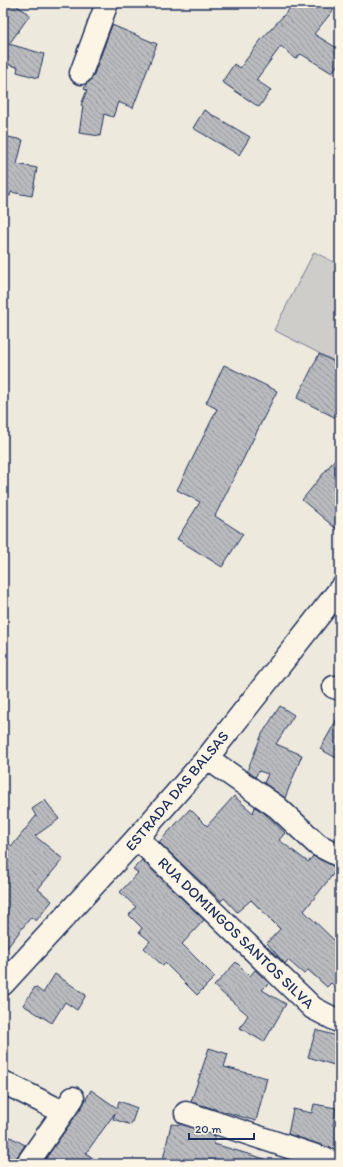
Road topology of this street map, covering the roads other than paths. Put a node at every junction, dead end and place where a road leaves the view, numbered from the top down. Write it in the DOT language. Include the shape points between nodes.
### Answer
graph roads {
  1 [pos="107,3"];
  2 [pos="81,73"];
  3 [pos="340,589"];
  4 [pos="207,758"];
  5 [pos="137,838"];
  6 [pos="340,856"];
  7 [pos="3,984"];
  8 [pos="340,1022"];
  9 [pos="3,1082"];
  10 [pos="186,1113"];
  11 [pos="27,1164"];
  12 [pos="340,1164"];
  1 -- 2 [label="street"];
  3 -- 4 [label="street, ESTRADA DAS BALSAS"];
  4 -- 5 [label="street, ESTRADA DAS BALSAS"];
  4 -- 6 [label="street" via="277,807 318,845"];
  5 -- 7 [label="street, ESTRADA DAS BALSAS"];
  5 -- 8 [label="street, RUA DOMINGOS SANTOS SILVA" via="313,1008"];
  9 -- 11 [label="street" via="68,1105"];
  10 -- 12 [label="street"];
}
